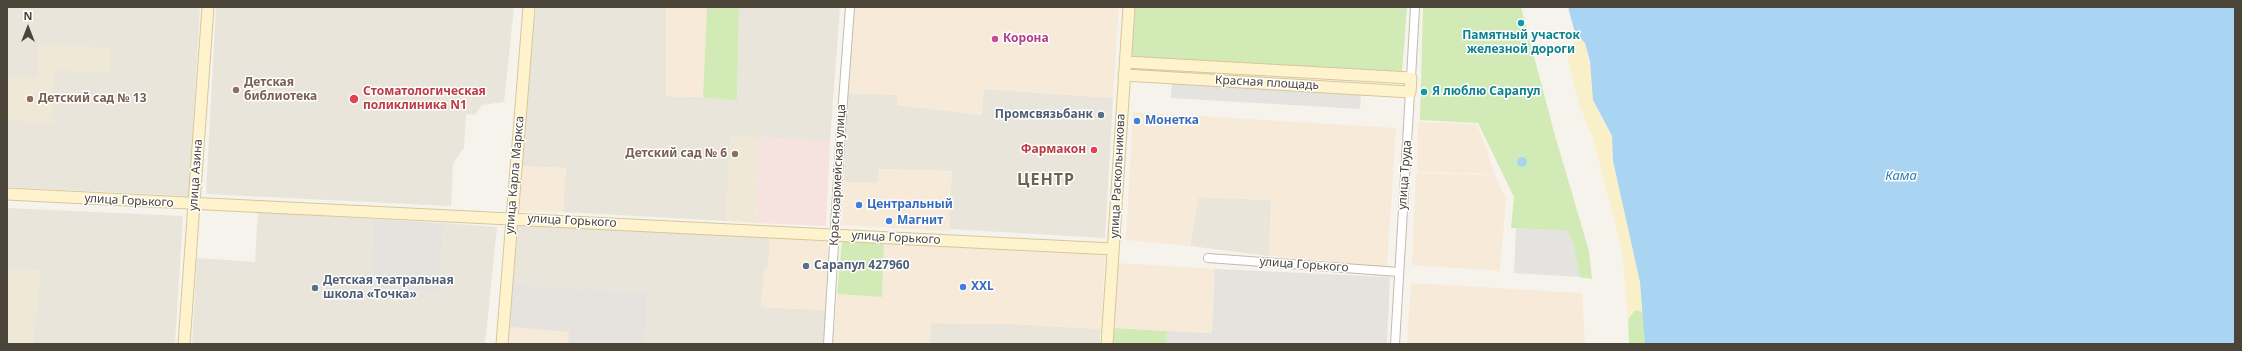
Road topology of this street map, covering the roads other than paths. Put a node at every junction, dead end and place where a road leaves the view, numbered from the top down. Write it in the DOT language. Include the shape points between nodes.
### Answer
graph roads {
  1 [pos="208,7"];
  2 [pos="529,7"];
  3 [pos="850,7"];
  4 [pos="1128,7"];
  5 [pos="1415,7"];
  6 [pos="1125,62"];
  7 [pos="1124,75"];
  8 [pos="1411,78"];
  9 [pos="1410,92"];
  10 [pos="7,194"];
  11 [pos="194,204"];
  12 [pos="512,218"];
  13 [pos="835,234"];
  14 [pos="1113,249"];
  15 [pos="1208,258"];
  16 [pos="1399,272"];
  17 [pos="184,344"];
  18 [pos="502,344"];
  19 [pos="828,344"];
  20 [pos="1107,344"];
  21 [pos="1394,344"];
  1 -- 11 [label="main road, улица Азина"];
  2 -- 12 [label="main road, улица Карла Маркса"];
  3 -- 13 [label="street, Красноармейская улица"];
  4 -- 6 [label="main road, улица Раскольникова"];
  5 -- 8 [label="street, улица Труда"];
  6 -- 7 [label="main road, улица Раскольникова"];
  6 -- 8 [label="main road, Красная площадь"];
  7 -- 9 [label="main road, Красная площадь"];
  7 -- 14 [label="main road, улица Раскольникова"];
  8 -- 9 [label="main road, улица Труда"];
  9 -- 16 [label="street, улица Труда"];
  10 -- 11 [label="main road, улица Горького"];
  11 -- 12 [label="main road, улица Горького"];
  11 -- 17 [label="main road, улица Азина"];
  12 -- 13 [label="main road, улица Горького"];
  12 -- 18 [label="main road, улица Карла Маркса"];
  13 -- 14 [label="main road, улица Горького"];
  13 -- 19 [label="street, Красноармейская улица"];
  14 -- 20 [label="main road, улица Раскольникова"];
  15 -- 16 [label="street, улица Горького"];
  16 -- 21 [label="street, улица Труда"];
}
